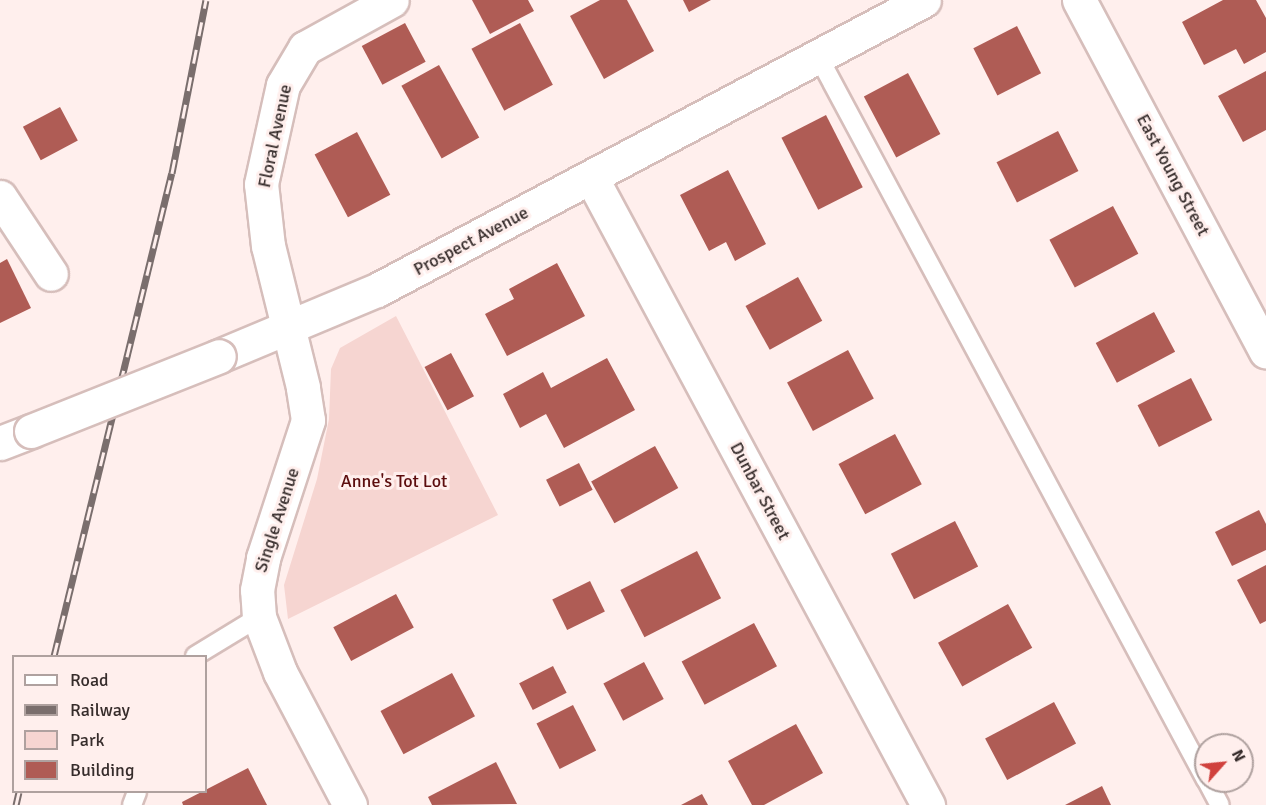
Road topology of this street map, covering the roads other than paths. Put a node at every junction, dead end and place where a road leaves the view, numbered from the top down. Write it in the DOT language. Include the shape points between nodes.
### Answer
graph roads {
  1 [pos="392,0"];
  2 [pos="924,0"];
  3 [pos="1079,0"];
  4 [pos="818,57"];
  5 [pos="591,177"];
  6 [pos="0,197"];
  7 [pos="51,274"];
  8 [pos="289,326"];
  9 [pos="1266,351"];
  10 [pos="0,443"];
  11 [pos="259,617"];
  12 [pos="198,655"];
  13 [pos="1194,758"];
  14 [pos="350,805"];
  15 [pos="928,805"];
  1 -- 8 [label="street, Floral Avenue" via="305,48 283,85 261,184 268,246"];
  2 -- 4 [label="street, Prospect Avenue"];
  3 -- 9 [label="street, East Young Street"];
  4 -- 5 [label="street, Prospect Avenue"];
  4 -- 13 [label="lane"];
  5 -- 8 [label="street, Prospect Avenue" via="377,290"];
  5 -- 15 [label="street, Dunbar Street"];
  6 -- 7 [label="street"];
  8 -- 10 [label="street, Prospect Avenue, bridge"];
  8 -- 11 [label="street, Single Avenue" via="308,420 263,558 257,590"];
  11 -- 12 [label="lane"];
  11 -- 14 [label="street, Single Avenue" via="280,672"];
}
